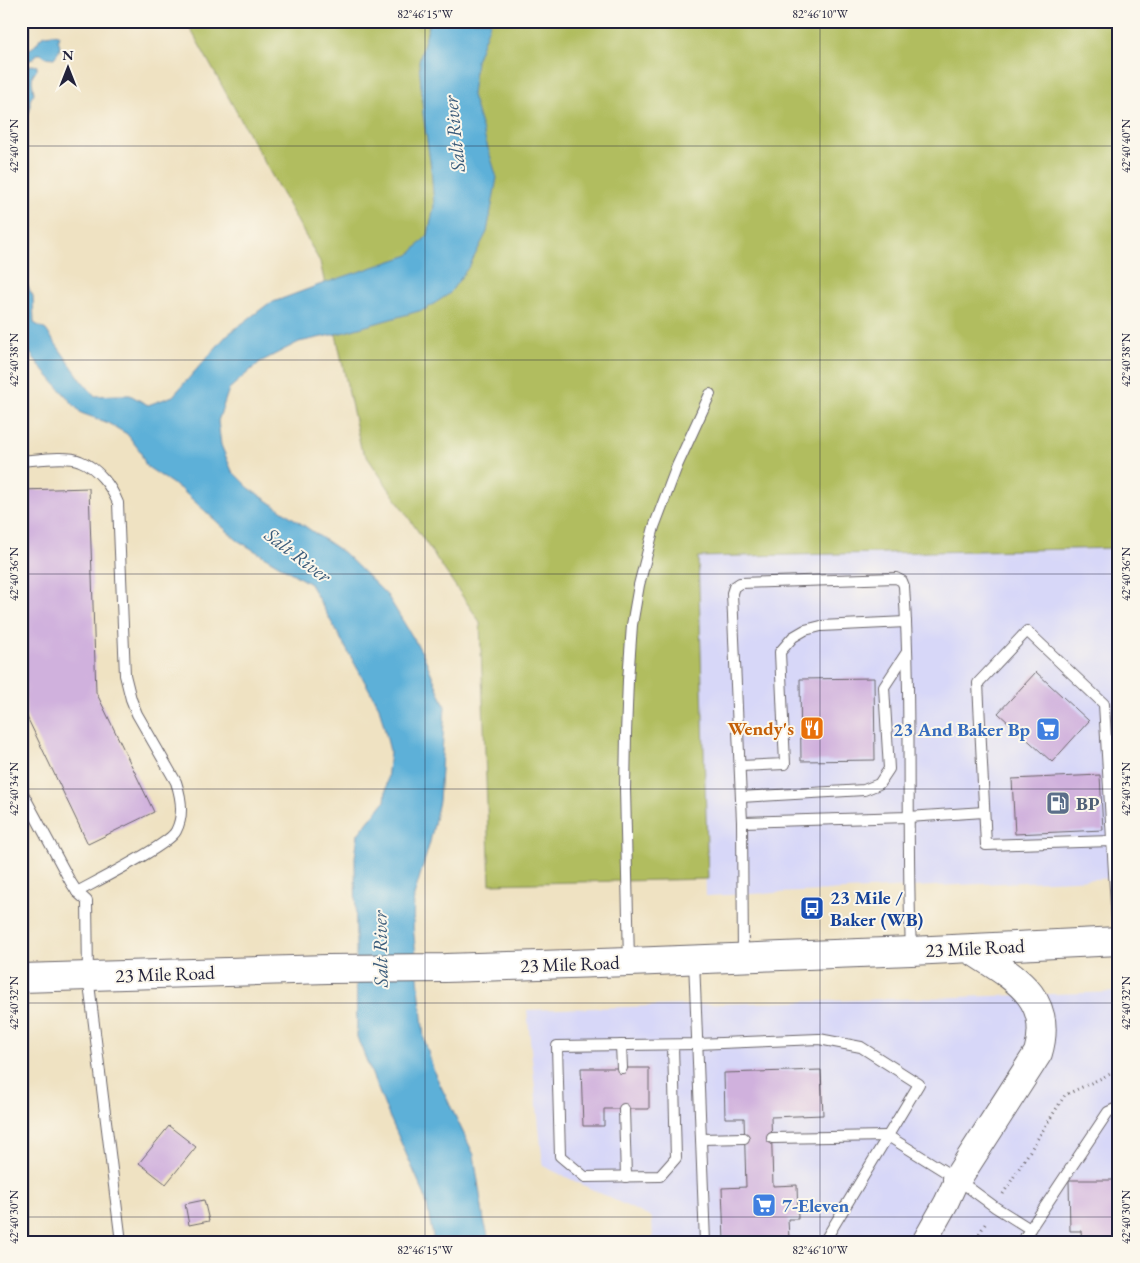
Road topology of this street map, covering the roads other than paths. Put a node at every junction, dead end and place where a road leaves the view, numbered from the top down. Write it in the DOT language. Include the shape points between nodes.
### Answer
graph roads {
  1 [pos="710,394"];
  2 [pos="21,461"];
  3 [pos="906,622"];
  4 [pos="908,652"];
  5 [pos="740,766"];
  6 [pos="21,790"];
  7 [pos="741,797"];
  8 [pos="984,812"];
  9 [pos="908,817"];
  10 [pos="742,822"];
  11 [pos="1111,841"];
  12 [pos="77,892"];
  13 [pos="1118,941"];
  14 [pos="970,949"];
  15 [pos="911,951"];
  16 [pos="743,957"];
  17 [pos="694,959"];
  18 [pos="629,962"];
  19 [pos="88,976"];
  20 [pos="21,978"];
  21 [pos="697,1044"];
  22 [pos="621,1045"];
  23 [pos="673,1045"];
  24 [pos="622,1068"];
  25 [pos="1119,1107"];
  26 [pos="624,1110"];
  27 [pos="888,1136"];
  28 [pos="744,1138"];
  29 [pos="772,1138"];
  30 [pos="701,1139"];
  31 [pos="626,1177"];
  32 [pos="956,1178"];
  33 [pos="1030,1229"];
  34 [pos="121,1242"];
  35 [pos="705,1242"];
  36 [pos="824,1242"];
  37 [pos="924,1242"];
  38 [pos="1022,1242"];
  1 -- 18 [label="lane" via="654,527 632,625 625,788"];
  2 -- 12 [label="lane" via="79,460 112,490 118,504 125,675 137,714 176,782 181,805 176,832 166,841"];
  3 -- 4 [label="lane"];
  3 -- 5 [label="lane" via="820,626 793,637 780,652 785,764"];
  3 -- 5 [label="lane" via="904,586 896,578 740,583 734,587"];
  4 -- 7 [label="lane" via="884,687 889,769 879,784 864,790"];
  4 -- 9 [label="lane"];
  5 -- 7 [label="lane"];
  6 -- 12 [label="lane"];
  7 -- 10 [label="lane"];
  8 -- 9 [label="lane"];
  8 -- 11 [label="lane" via="986,845"];
  8 -- 11 [label="lane" via="978,683 1027,631 1104,704"];
  9 -- 10 [label="lane"];
  9 -- 15 [label="lane"];
  10 -- 16 [label="lane"];
  11 -- 13 [label="lane"];
  12 -- 19 [label="lane" via="87,901"];
  13 -- 14 [label="main road, 23 Mile Road"];
  14 -- 15 [label="main road, 23 Mile Road"];
  14 -- 32 [label="main road" via="1013,977 1028,991 1041,1018 1041,1043 1038,1053"];
  15 -- 16 [label="main road, 23 Mile Road"];
  16 -- 17 [label="main road, 23 Mile Road"];
  17 -- 18 [label="main road, 23 Mile Road"];
  17 -- 21 [label="lane"];
  18 -- 19 [label="main road, 23 Mile Road"];
  19 -- 20 [label="main road, 23 Mile Road"];
  19 -- 34 [label="lane"];
  21 -- 23 [label="lane"];
  21 -- 27 [label="lane" via="819,1039 861,1047 919,1084"];
  21 -- 30 [label="lane"];
  22 -- 23 [label="lane"];
  22 -- 24 [label="lane"];
  22 -- 31 [label="lane" via="557,1046 560,1156 585,1177"];
  23 -- 31 [label="lane" via="676,1158 660,1176"];
  25 -- 33 [label="lane" via="1108,1112"];
  26 -- 31 [label="lane"];
  27 -- 29 [label="lane"];
  27 -- 32 [label="lane"];
  27 -- 36 [label="lane"];
  28 -- 30 [label="lane"];
  30 -- 35 [label="lane"];
  32 -- 33 [label="lane"];
  32 -- 37 [label="street"];
  33 -- 38 [label="lane"];
}
